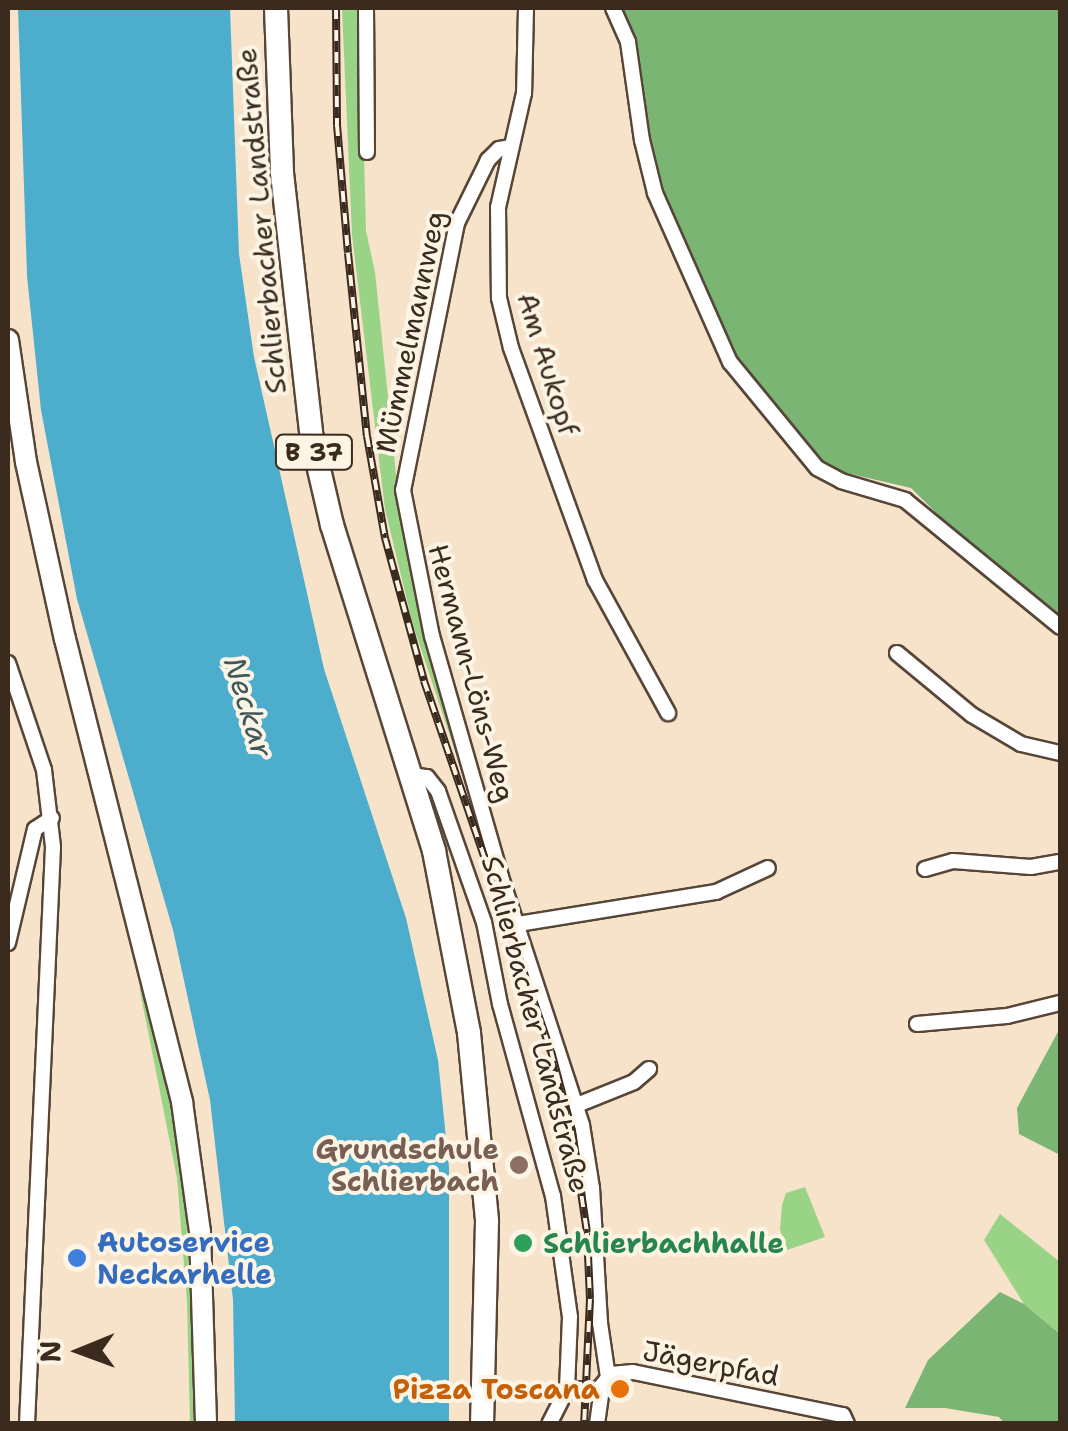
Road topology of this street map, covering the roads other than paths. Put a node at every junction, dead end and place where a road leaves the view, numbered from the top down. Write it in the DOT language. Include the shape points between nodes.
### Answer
graph roads {
  1 [pos="276,8"];
  2 [pos="366,8"];
  3 [pos="526,8"];
  4 [pos="613,8"];
  5 [pos="512,147"];
  6 [pos="368,152"];
  7 [pos="8,340"];
  8 [pos="403,490"];
  9 [pos="1060,627"];
  10 [pos="897,653"];
  11 [pos="8,664"];
  12 [pos="668,713"];
  13 [pos="1060,752"];
  14 [pos="416,774"];
  15 [pos="52,818"];
  16 [pos="1060,862"];
  17 [pos="768,868"];
  18 [pos="925,869"];
  19 [pos="518,924"];
  20 [pos="8,942"];
  21 [pos="1060,1004"];
  22 [pos="917,1024"];
  23 [pos="649,1069"];
  24 [pos="576,1105"];
  25 [pos="605,1382"];
  26 [pos="567,1388"];
  27 [pos="27,1424"];
  28 [pos="206,1424"];
  29 [pos="482,1424"];
  30 [pos="549,1424"];
  31 [pos="598,1424"];
  32 [pos="847,1424"];
  1 -- 14 [label="main road, Schlierbacher Landstraße / B 37" via="282,174 312,440 332,525"];
  2 -- 6 [label="street"];
  3 -- 5 [label="street, Am Aukopf" via="524,93"];
  4 -- 9 [label="street" via="628,42 655,193 730,362 817,468 906,500"];
  5 -- 8 [label="street, Mümmelmannweg" via="488,160 457,224"];
  5 -- 12 [label="street, Am Aukopf" via="496,245 512,348 595,580"];
  7 -- 28 [label="main road" via="26,462 65,639 182,1102 200,1232"];
  8 -- 19 [label="street, Hermann-Löns-Weg" via="432,636"];
  10 -- 13 [label="street" via="972,715 1021,744"];
  11 -- 15 [label="street" via="39,753"];
  14 -- 26 [label="street, Schlierbacher Landstraße" via="431,780 440,796 484,922 553,1196 569,1294"];
  14 -- 29 [label="main road, Schlierbacher Landstraße / B 37" via="474,1062 487,1221"];
  15 -- 20 [label="street" via="36,829"];
  15 -- 27 [label="street"];
  16 -- 18 [label="street" via="953,862"];
  17 -- 19 [label="street" via="716,892"];
  19 -- 24 [label="street, Hermann-Löns-Weg"];
  21 -- 22 [label="street"];
  23 -- 24 [label="street" via="634,1082"];
  24 -- 25 [label="street, Hermann-Löns-Weg" via="591,1172"];
  25 -- 26 [label="street, Jägerpfad"];
  25 -- 31 [label="street, Hermann-Löns-Weg"];
  25 -- 32 [label="street, Jägerpfad" via="634,1372 843,1415"];
  26 -- 30 [label="street, Schlierbacher Landstraße"];
}
